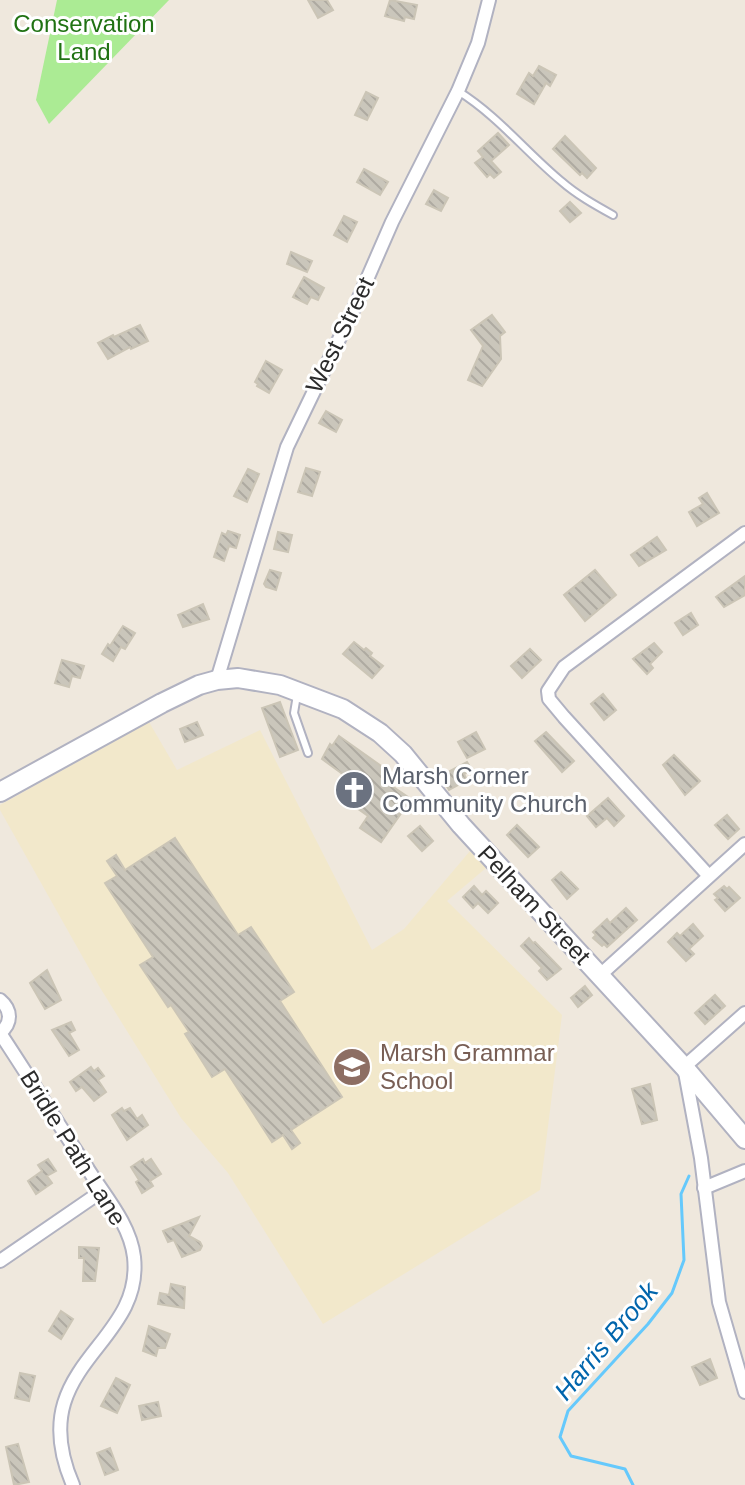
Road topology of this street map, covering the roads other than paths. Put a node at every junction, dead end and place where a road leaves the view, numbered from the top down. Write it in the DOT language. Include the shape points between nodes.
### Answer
graph roads {
  1 [pos="489,0"];
  2 [pos="458,91"];
  3 [pos="613,215"];
  4 [pos="745,533"];
  5 [pos="217,680"];
  6 [pos="298,691"];
  7 [pos="308,753"];
  8 [pos="0,792"];
  9 [pos="745,844"];
  10 [pos="708,875"];
  11 [pos="599,976"];
  12 [pos="0,1000"];
  13 [pos="745,1013"];
  14 [pos="0,1033"];
  15 [pos="684,1067"];
  16 [pos="745,1139"];
  17 [pos="745,1171"];
  18 [pos="704,1188"];
  19 [pos="102,1191"];
  20 [pos="0,1261"];
  21 [pos="745,1392"];
  22 [pos="73,1485"];
  1 -- 2 [label="street, West Street"];
  2 -- 3 [label="lane" via="502,124 560,180"];
  2 -- 5 [label="street, West Street" via="287,447"];
  4 -- 10 [label="street" via="564,667 548,691 549,699"];
  5 -- 6 [label="street, Pelham Street" via="258,680"];
  5 -- 8 [label="street, Pelham Street" via="162,703"];
  6 -- 7 [label="lane" via="294,713"];
  6 -- 11 [label="street, Pelham Street" via="343,709 392,743"];
  9 -- 10 [label="street"];
  10 -- 11 [label="street"];
  11 -- 15 [label="street, Pelham Street"];
  12 -- 14 [label="street, Bridle Path Lane" via="10,1017"];
  13 -- 15 [label="street"];
  14 -- 19 [label="street, Bridle Path Lane"];
  15 -- 16 [label="street, Pelham Street"];
  15 -- 18 [label="street"];
  17 -- 18 [label="street"];
  18 -- 21 [label="street" via="719,1302"];
  19 -- 20 [label="street"];
  19 -- 22 [label="street, Bridle Path Lane" via="130,1239 134,1269 127,1301 74,1379 60,1411 60,1447"];
}
